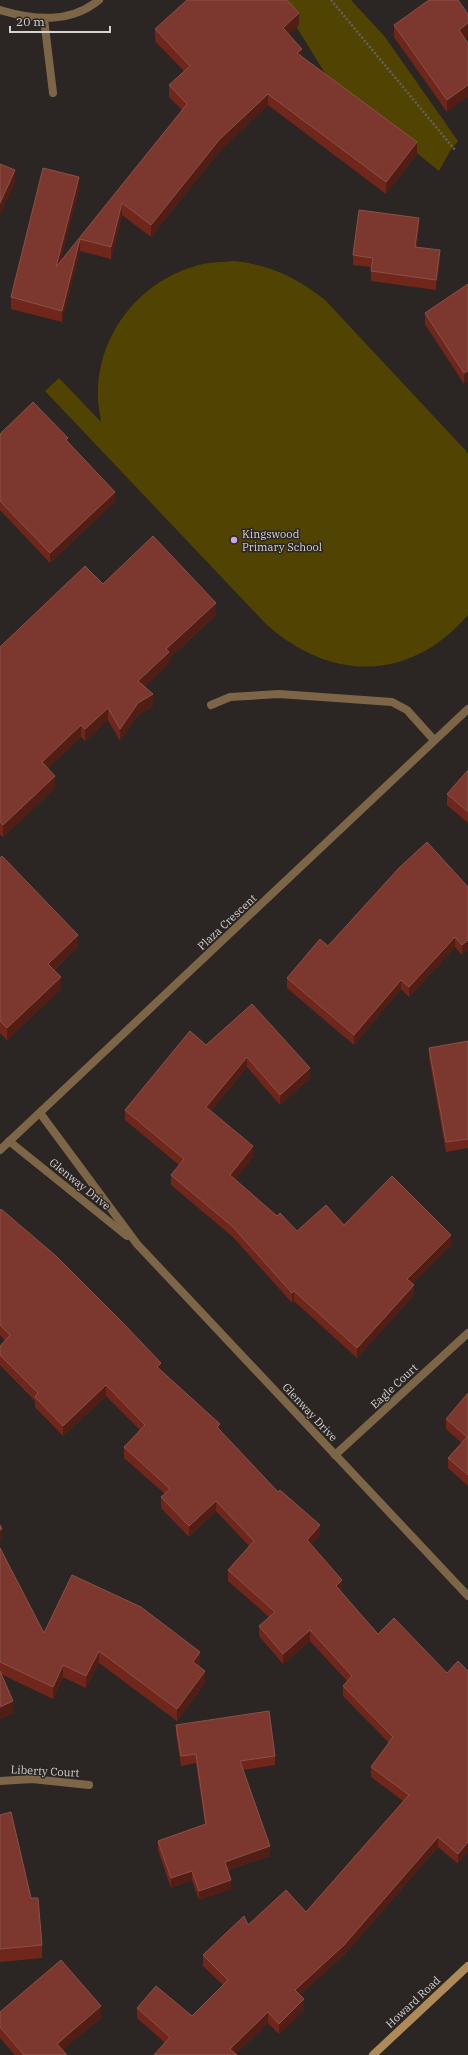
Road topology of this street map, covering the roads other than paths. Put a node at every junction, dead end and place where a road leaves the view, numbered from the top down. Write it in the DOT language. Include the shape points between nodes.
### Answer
graph roads {
  1 [pos="99,0"];
  2 [pos="0,10"];
  3 [pos="44,19"];
  4 [pos="53,92"];
  5 [pos="211,705"];
  6 [pos="468,709"];
  7 [pos="434,740"];
  8 [pos="40,1113"];
  9 [pos="9,1141"];
  10 [pos="0,1150"];
  11 [pos="136,1244"];
  12 [pos="468,1333"];
  13 [pos="336,1455"];
  14 [pos="468,1596"];
  15 [pos="0,1780"];
  16 [pos="89,1785"];
  17 [pos="468,1966"];
  18 [pos="373,2055"];
  1 -- 3 [label="street" via="89,8 68,16"];
  2 -- 3 [label="street"];
  3 -- 4 [label="street"];
  5 -- 7 [label="street" via="230,697 279,694 392,702 407,710"];
  6 -- 7 [label="street, Plaza Crescent"];
  7 -- 8 [label="street, Plaza Crescent"];
  8 -- 9 [label="street, Plaza Crescent"];
  8 -- 11 [label="street, Glenway Drive"];
  9 -- 10 [label="street, Plaza Crescent"];
  9 -- 11 [label="street, Glenway Drive"];
  11 -- 13 [label="street, Glenway Drive"];
  12 -- 13 [label="street, Eagle Court"];
  13 -- 14 [label="street, Glenway Drive"];
  15 -- 16 [label="street, Liberty Court" via="32,1779"];
  17 -- 18 [label="main road, Howard Road"];
}
